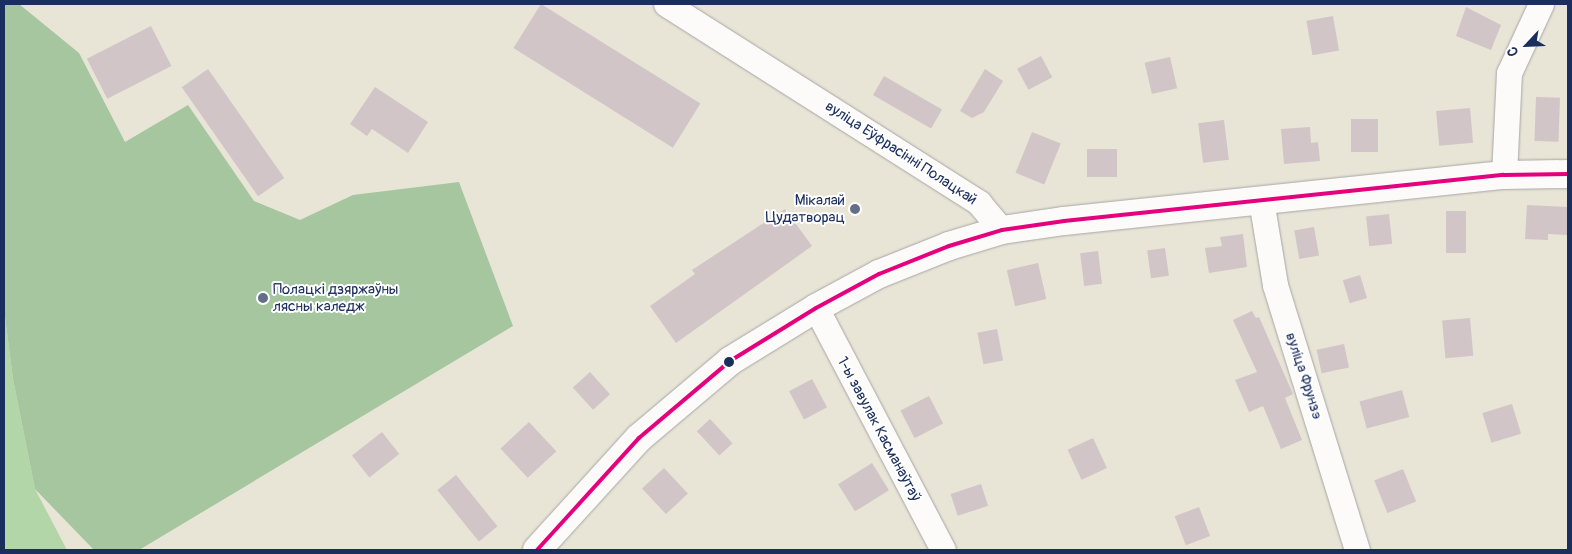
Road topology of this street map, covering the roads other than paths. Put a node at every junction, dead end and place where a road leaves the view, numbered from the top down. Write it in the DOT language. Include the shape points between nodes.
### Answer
graph roads {
  1 [pos="666,4"];
  2 [pos="1541,4"];
  3 [pos="1504,174"];
  4 [pos="1568,174"];
  5 [pos="1261,200"];
  6 [pos="1002,230"];
  7 [pos="816,308"];
  8 [pos="538,550"];
  9 [pos="943,550"];
  10 [pos="1357,550"];
  1 -- 6 [label="street, вуліца Еўфрасінні Полацкай" via="979,203"];
  2 -- 3 [label="street" via="1509,73"];
  3 -- 4 [label="main road"];
  3 -- 5 [label="main road"];
  5 -- 6 [label="main road"];
  5 -- 10 [label="street, вуліца Фрунзэ" via="1275,285"];
  6 -- 7 [label="main road" via="949,246 879,274"];
  7 -- 8 [label="main road" via="730,361 689,392 639,438"];
  7 -- 9 [label="street, 1-ы завулак Касманаўтаў"];
}
